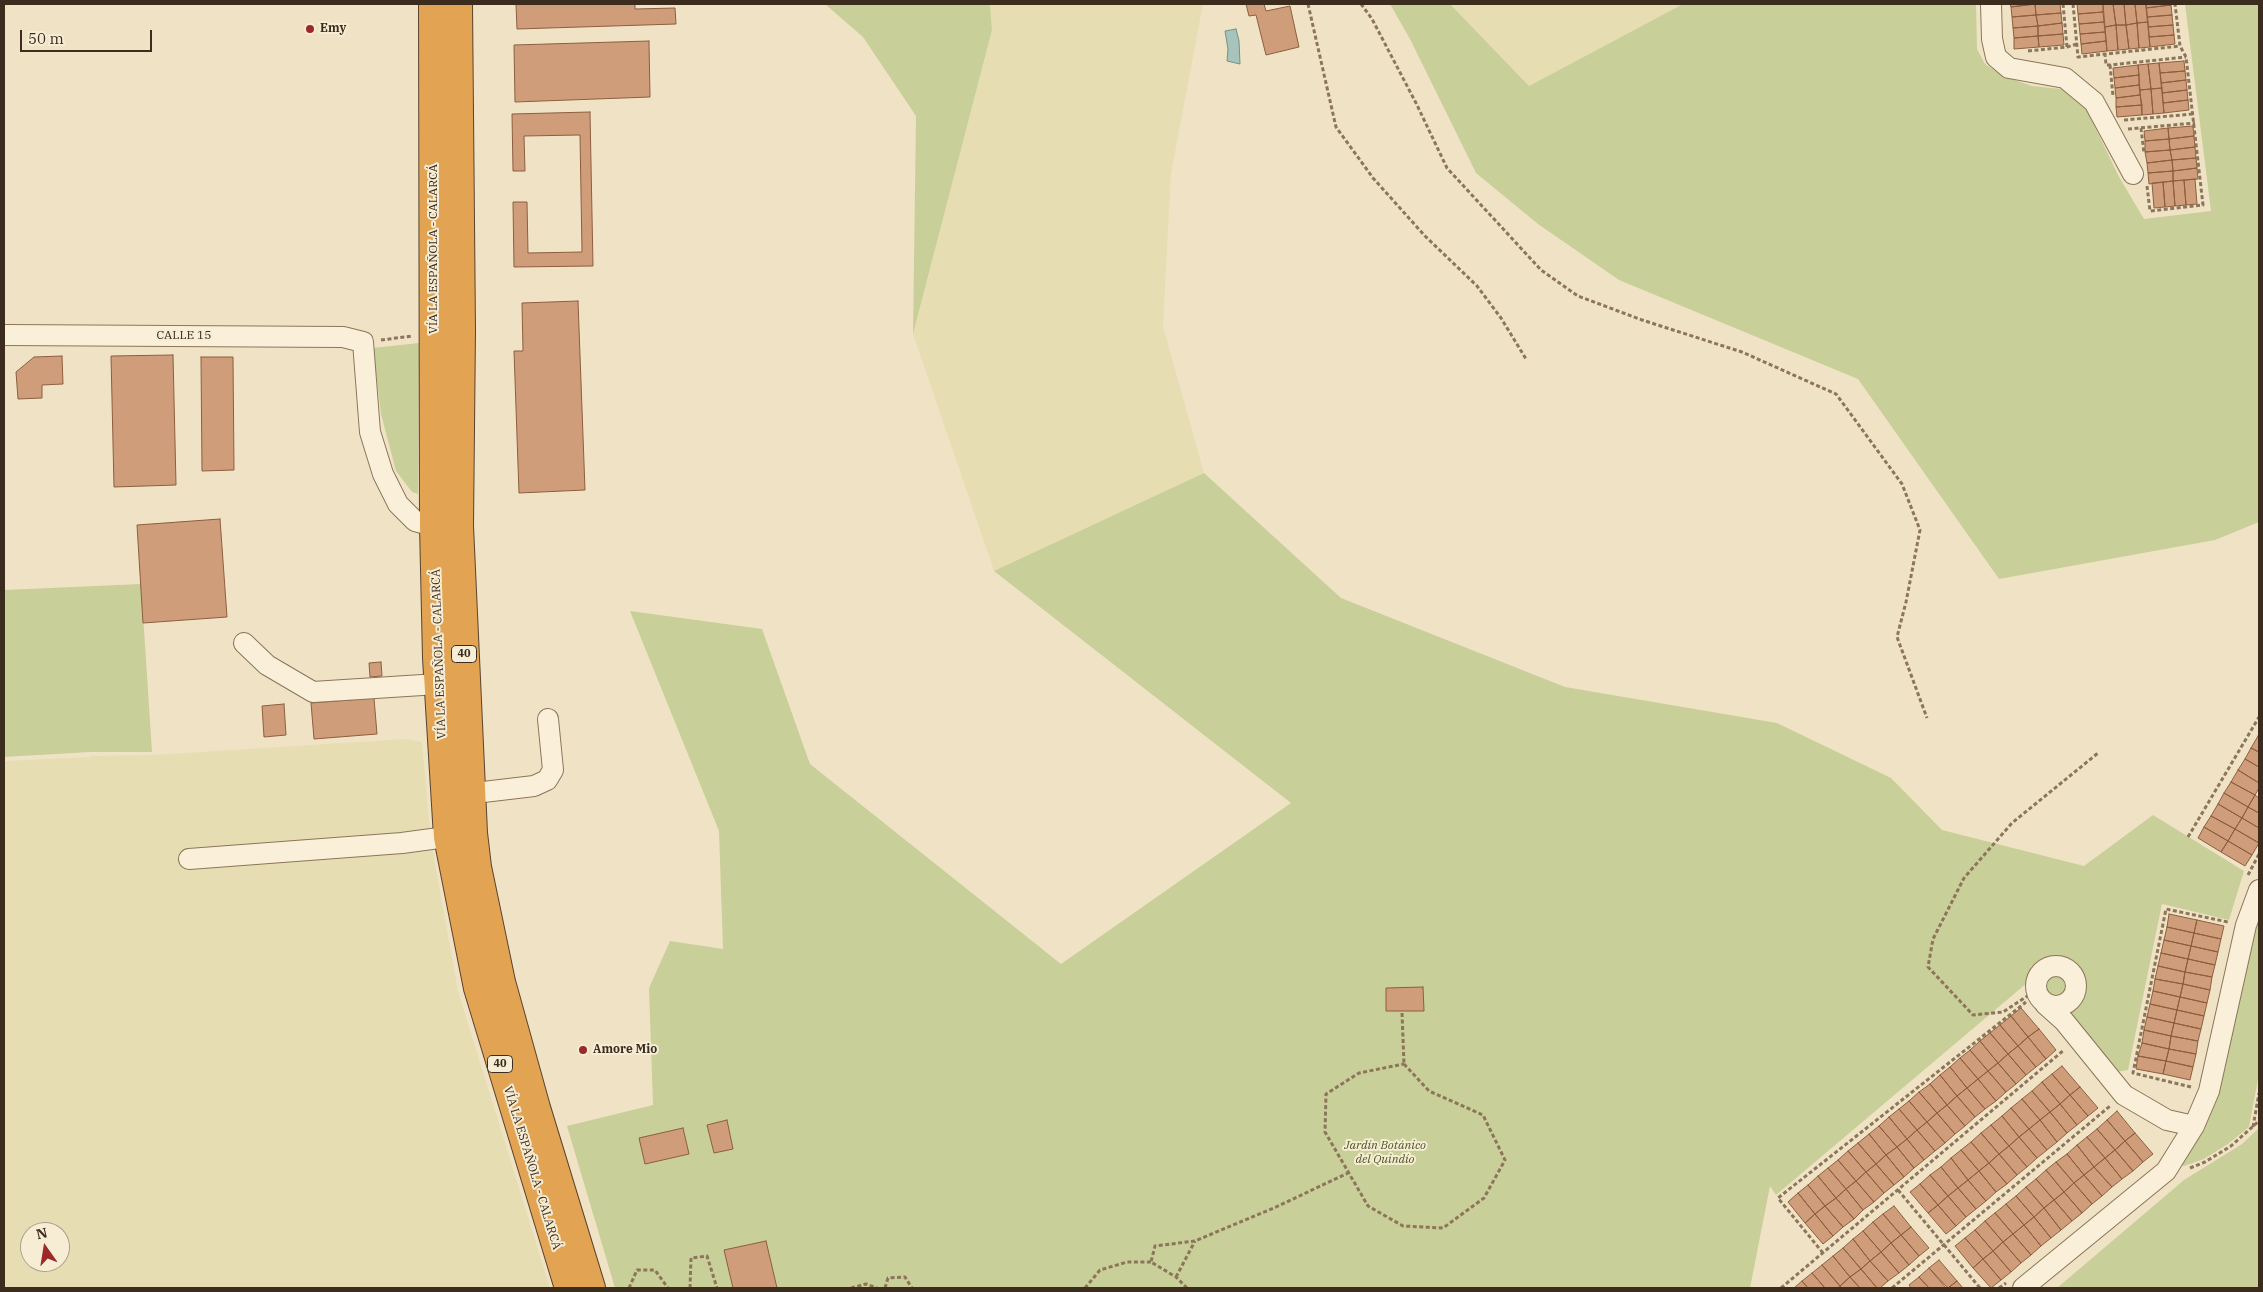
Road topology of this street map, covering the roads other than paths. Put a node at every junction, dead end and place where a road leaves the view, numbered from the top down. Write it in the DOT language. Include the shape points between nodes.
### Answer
graph roads {
  1 [pos="433,4"];
  2 [pos="458,4"];
  3 [pos="1991,4"];
  4 [pos="2133,174"];
  5 [pos="4,335"];
  6 [pos="447,526"];
  7 [pos="244,643"];
  8 [pos="438,684"];
  9 [pos="548,719"];
  10 [pos="458,795"];
  11 [pos="460,835"];
  12 [pos="189,860"];
  13 [pos="2259,890"];
  14 [pos="2047,1004"];
  15 [pos="2194,1126"];
  16 [pos="569,1288"];
  17 [pos="592,1288"];
  18 [pos="2024,1288"];
  1 -- 6 [label="highway, VÍA LA ESPAÑOLA - CALARCÁ / 40" via="435,333"];
  2 -- 6 [label="highway, VÍA LA ESPAÑOLA - CALARCÁ / 40" via="461,331"];
  3 -- 4 [label="street" via="1996,57 2009,68 2066,78 2094,102"];
  5 -- 6 [label="street, CALLE 15" via="344,337 363,342 370,432 383,474 398,504 415,521"];
  6 -- 8 [label="highway, VÍA LA ESPAÑOLA - CALARCÁ / 40"];
  6 -- 10 [label="highway, VÍA LA ESPAÑOLA - CALARCÁ / 40"];
  7 -- 8 [label="street" via="267,665 313,692"];
  8 -- 10 [label="highway, VÍA LA ESPAÑOLA - CALARCÁ / 40"];
  9 -- 10 [label="street" via="553,770 547,780 534,786"];
  10 -- 11 [label="highway, VÍA LA ESPAÑOLA - CALARCÁ / 40"];
  11 -- 12 [label="street"];
  11 -- 16 [label="highway, VÍA LA ESPAÑOLA - CALARCÁ / 40" via="478,988"];
  11 -- 17 [label="highway, VÍA LA ESPAÑOLA - CALARCÁ / 40" via="477,867 501,982"];
  13 -- 15 [label="street" via="2246,925 2209,1091"];
  14 -- 15 [label="street" via="2124,1095 2168,1120"];
  15 -- 18 [label="street" via="2166,1171"];
}
